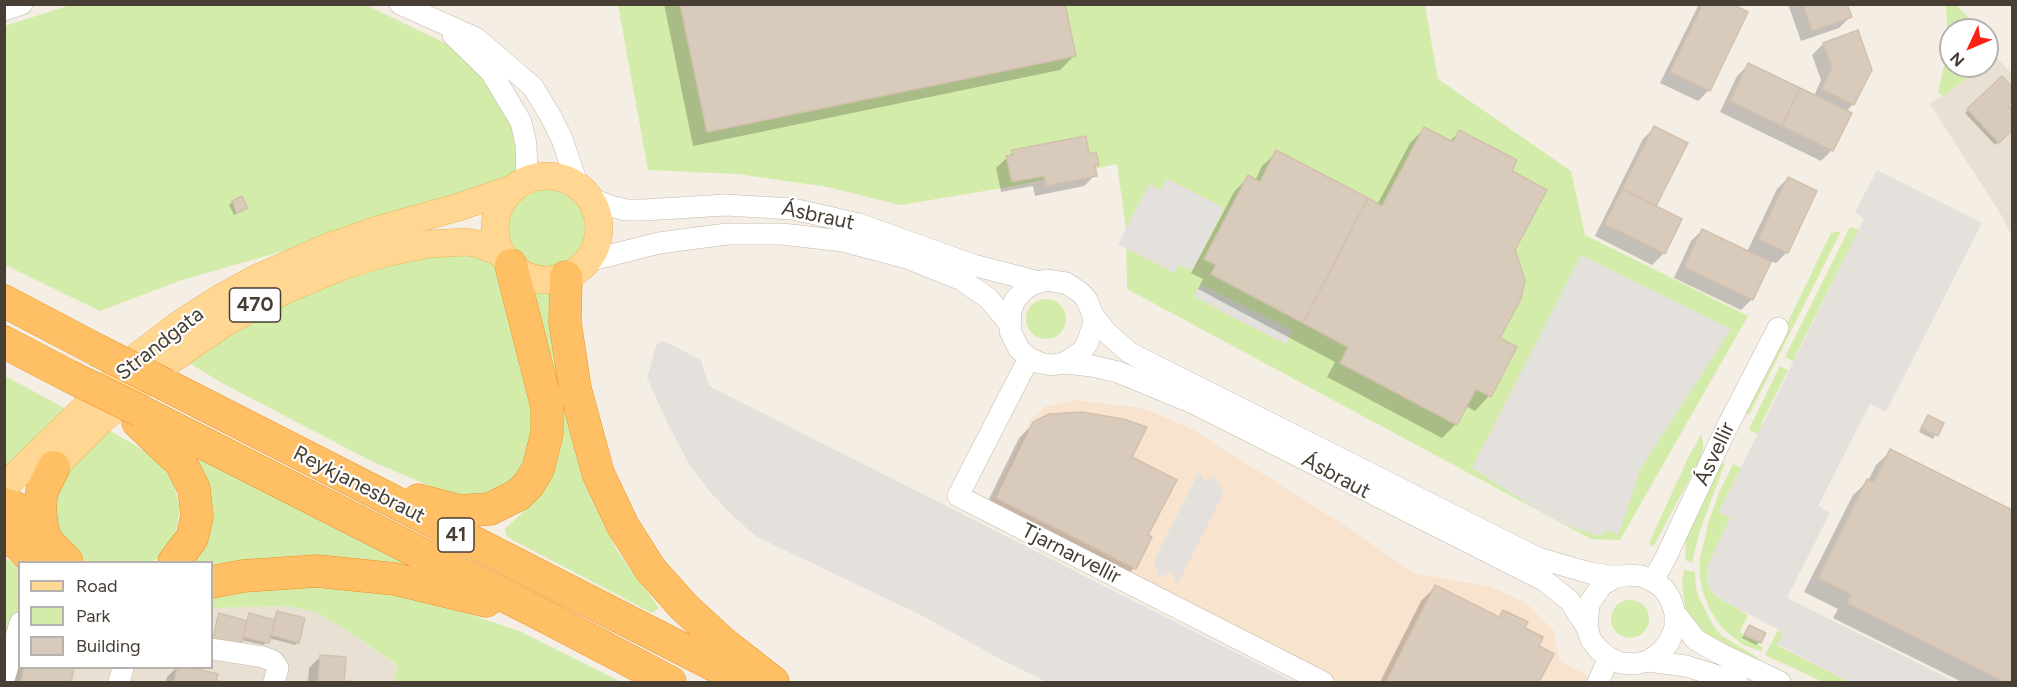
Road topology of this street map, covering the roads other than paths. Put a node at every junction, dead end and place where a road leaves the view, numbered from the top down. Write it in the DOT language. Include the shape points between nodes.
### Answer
graph roads {
  1 [pos="22,4"];
  2 [pos="400,4"];
  3 [pos="4,10"];
  4 [pos="441,24"];
  5 [pos="520,184"];
  6 [pos="584,192"];
  7 [pos="506,259"];
  8 [pos="577,269"];
  9 [pos="1039,282"];
  10 [pos="4,302"];
  11 [pos="1093,315"];
  12 [pos="1009,323"];
  13 [pos="1778,328"];
  14 [pos="4,342"];
  15 [pos="1029,358"];
  16 [pos="1064,363"];
  17 [pos="136,415"];
  18 [pos="54,467"];
  19 [pos="340,475"];
  20 [pos="21,531"];
  21 [pos="175,561"];
  22 [pos="1616,577"];
  23 [pos="1653,581"];
  24 [pos="213,582"];
  25 [pos="1675,613"];
  26 [pos="548,618"];
  27 [pos="1587,628"];
  28 [pos="18,631"];
  29 [pos="213,649"];
  30 [pos="1609,658"];
  31 [pos="1648,661"];
  32 [pos="6,676"];
  33 [pos="274,682"];
  34 [pos="670,682"];
  35 [pos="747,682"];
  36 [pos="773,682"];
  37 [pos="1323,682"];
  38 [pos="1598,682"];
  39 [pos="1737,682"];
  40 [pos="1779,682"];
  1 -- 3 [label="street"];
  2 -- 4 [label="street"];
  4 -- 5 [label="street" via="491,72 521,122 526,144"];
  4 -- 6 [label="street" via="476,38 533,87 562,139"];
  5 -- 6 [label="main road, 470" via="553,177"];
  5 -- 7 [label="main road" via="505,198 497,218 496,240"];
  5 -- 20 [label="main road, Strandgata / 470" via="327,247 219,298 177,326 138,356"];
  6 -- 8 [label="main road" via="599,223 597,243"];
  6 -- 9 [label="street, Ásbraut" via="626,210 726,205 793,209 859,224 973,265"];
  7 -- 8 [label="main road, 470" via="524,274 538,279 554,280"];
  7 -- 18 [label="main road, Strandgata / 470" via="479,244 428,244 343,266 287,289 195,341 124,399"];
  7 -- 19 [label="highway" via="547,407 544,453 529,484 518,495 490,508 459,511"];
  8 -- 12 [label="street, Ásbraut" via="659,243 727,234 782,234 843,241 907,258 962,280 988,298"];
  8 -- 36 [label="highway" via="565,322 575,388 598,473 623,526 651,570 684,607"];
  9 -- 11 [label="street" via="1058,280 1074,287 1087,300"];
  9 -- 12 [label="street" via="1015,300"];
  10 -- 19 [label="highway, Reykjanesbraut / 41, bridge"];
  11 -- 16 [label="street" via="1087,344"];
  11 -- 22 [label="street, Ásbraut" via="1130,353 1466,523 1554,564"];
  12 -- 15 [label="street" via="1012,338"];
  13 -- 23 [label="street, Ásvellir"];
  14 -- 17 [label="highway, Reykjanesbraut / 41, bridge"];
  15 -- 16 [label="street" via="1052,365"];
  15 -- 37 [label="street, Tjarnarvellir" via="958,496"];
  16 -- 27 [label="street, Ásbraut" via="1118,372 1152,384 1545,581 1577,609"];
  17 -- 21 [label="highway" via="181,463 194,489 194,532"];
  17 -- 26 [label="highway, Reykjanesbraut / 41"];
  18 -- 20 [label="main road, Strandgata / 470"];
  18 -- 20 [label="highway" via="42,491 42,526"];
  19 -- 35 [label="highway, Reykjanesbraut / 41"];
  22 -- 23 [label="street" via="1641,576"];
  22 -- 27 [label="street" via="1592,597"];
  23 -- 25 [label="street" via="1664,589"];
  24 -- 26 [label="highway" via="243,576 356,574 440,589"];
  25 -- 31 [label="street" via="1670,642"];
  25 -- 40 [label="street" via="1696,640"];
  26 -- 34 [label="highway, Reykjanesbraut / 41"];
  27 -- 30 [label="street" via="1599,650"];
  28 -- 32 [label="street"];
  29 -- 33 [label="street" via="273,661 278,668"];
  30 -- 31 [label="street" via="1628,663"];
  30 -- 38 [label="street"];
  31 -- 39 [label="street" via="1686,666"];
}
